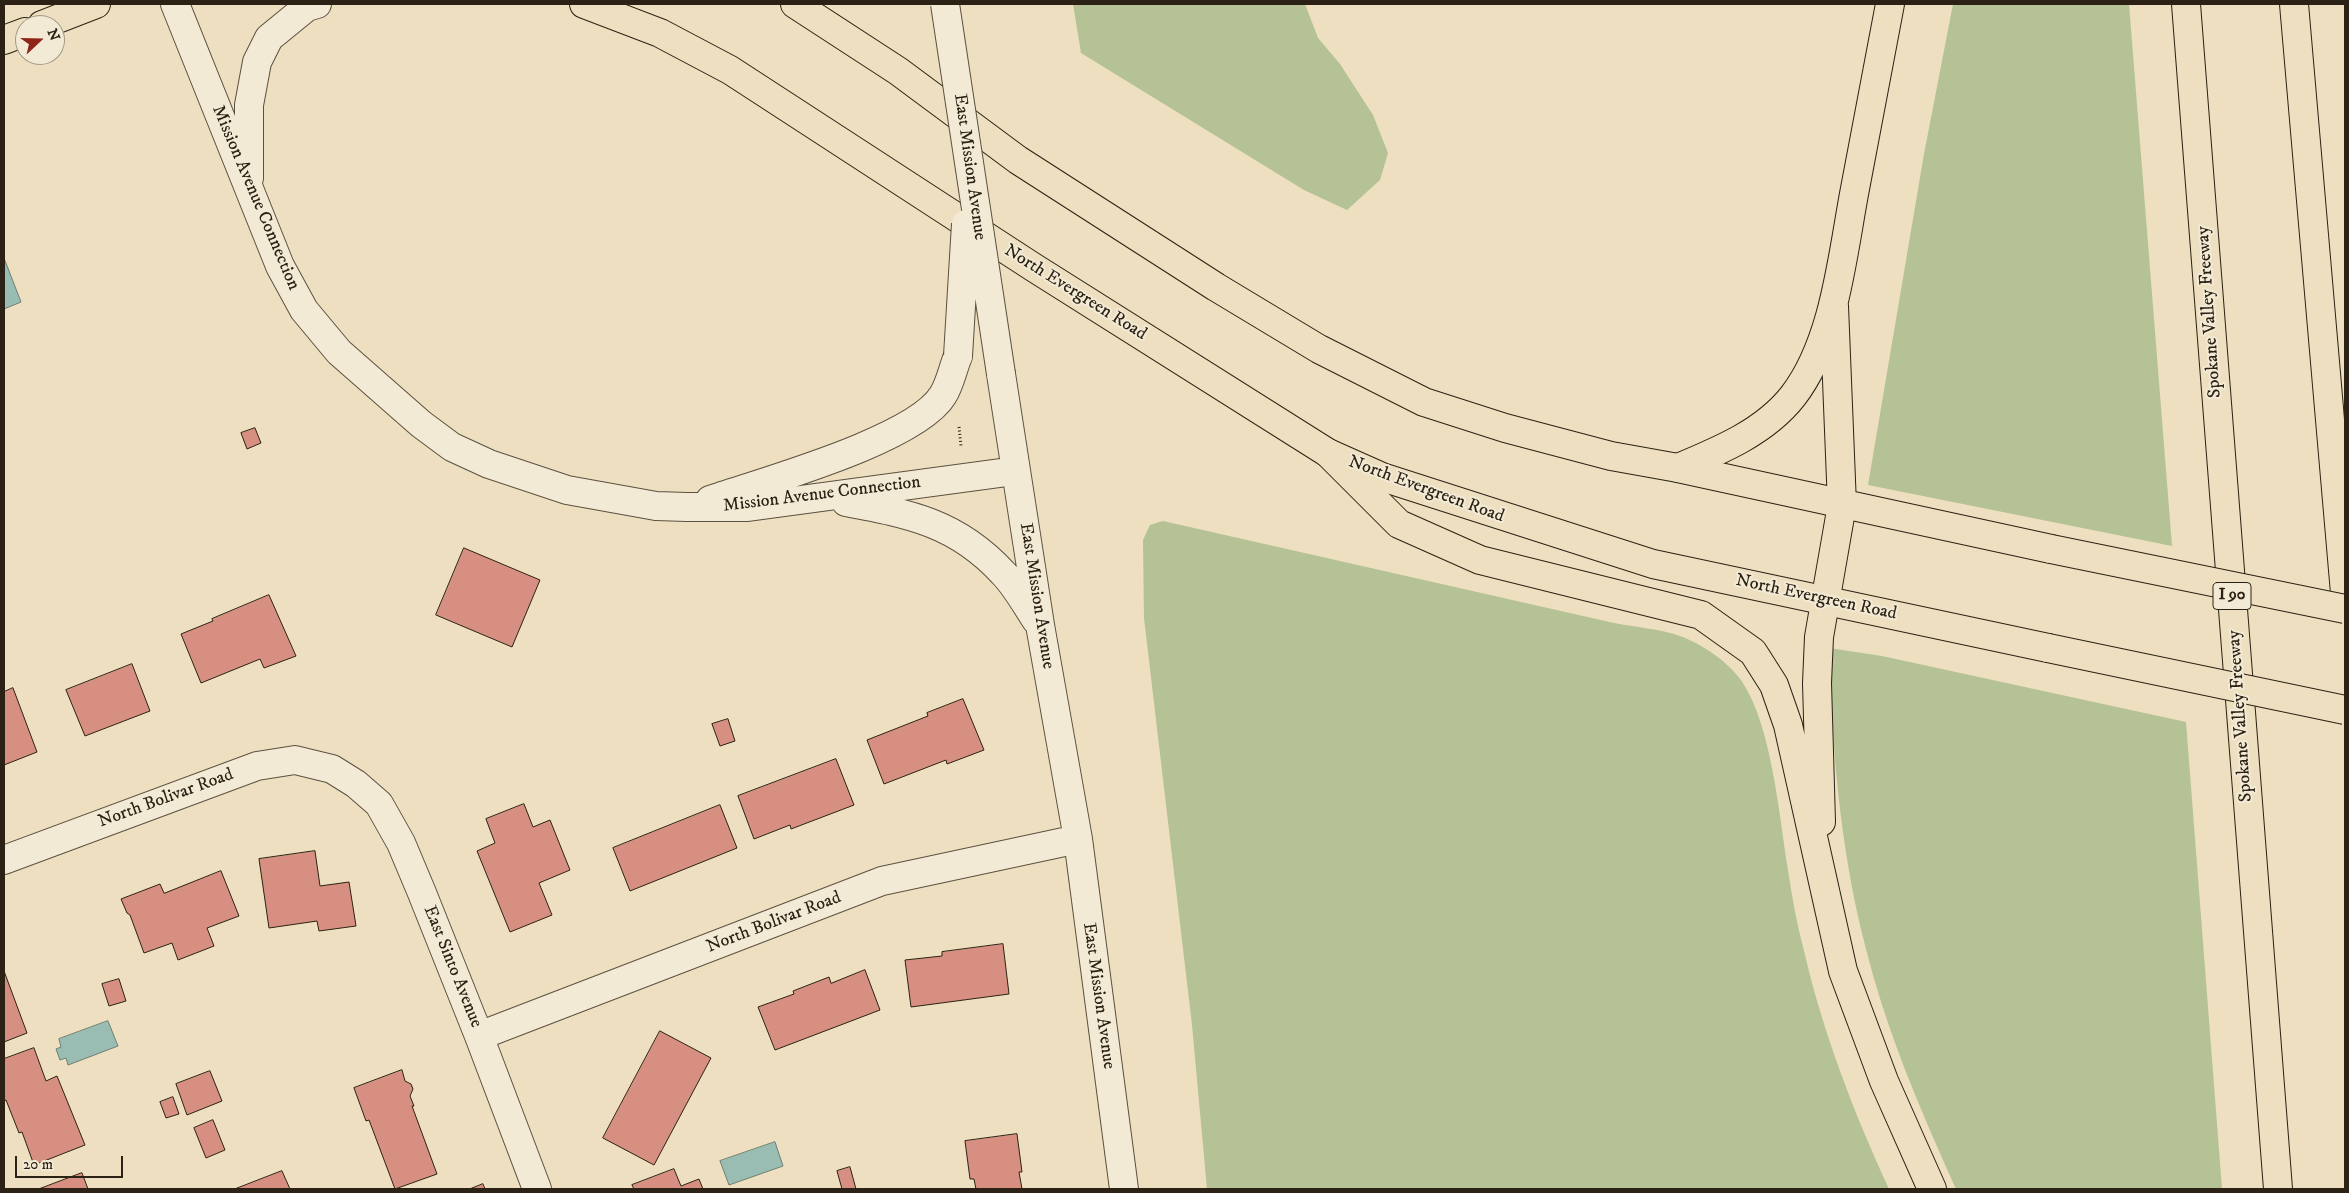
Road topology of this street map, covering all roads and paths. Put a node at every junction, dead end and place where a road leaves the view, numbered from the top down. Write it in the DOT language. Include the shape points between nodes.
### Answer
graph roads {
  1 [pos="96,4"];
  2 [pos="175,4"];
  3 [pos="317,4"];
  4 [pos="584,4"];
  5 [pos="795,4"];
  6 [pos="945,4"];
  7 [pos="1890,4"];
  8 [pos="2186,4"];
  9 [pos="2294,4"];
  10 [pos="65,16"];
  11 [pos="969,172"];
  12 [pos="249,192"];
  13 [pos="1834,306"];
  14 [pos="958,426"];
  15 [pos="962,451"];
  16 [pos="1328,453"];
  17 [pos="1678,468"];
  18 [pos="1015,471"];
  19 [pos="822,497"];
  20 [pos="1842,505"];
  21 [pos="687,507"];
  22 [pos="2345,593"];
  23 [pos="1826,600"];
  24 [pos="2345,609"];
  25 [pos="1040,626"];
  26 [pos="2345,710"];
  27 [pos="332,769"];
  28 [pos="1078,838"];
  29 [pos="4,860"];
  30 [pos="1822,886"];
  31 [pos="479,1036"];
  32 [pos="537,1189"];
  33 [pos="1124,1189"];
  34 [pos="1932,1189"];
  35 [pos="2278,1189"];
  1 -- 10 [label="main road"];
  2 -- 12 [label="street, Mission Avenue Connection"];
  3 -- 12 [label="street" via="307,7 269,38 257,62 249,105"];
  4 -- 16 [label="main road, North Evergreen Road" via="660,33 730,70"];
  5 -- 17 [label="main road" via="898,71 1018,160 1319,349 1424,402 1505,428 1611,456"];
  6 -- 11 [label="street, East Mission Avenue, bridge"];
  7 -- 13 [label="main road"];
  8 -- 35 [label="main road, Spokane Valley Freeway / I 90"];
  9 -- 22 [label="main road"];
  11 -- 18 [label="street, East Mission Avenue, bridge"];
  11 -- 21 [label="street, bridge" via="958,356 943,396 926,412 892,434 832,459"];
  12 -- 21 [label="street, Mission Avenue Connection" via="280,266 304,310 339,352 444,441 489,464 567,490 656,506"];
  13 -- 17 [label="main road" via="1812,365 1793,396 1779,411 1734,443"];
  13 -- 20 [label="main road"];
  14 -- 15 [label="path"];
  16 -- 23 [label="main road, North Evergreen Road" via="1391,480 1653,564"];
  16 -- 30 [label="main road" via="1399,524 1480,560 1701,615 1753,652 1774,685 1788,724"];
  17 -- 20 [label="main road"];
  18 -- 19 [label="street, Mission Avenue Connection"];
  18 -- 25 [label="street, East Mission Avenue"];
  19 -- 21 [label="street, Mission Avenue Connection" via="748,507"];
  19 -- 25 [label="street" via="900,512 949,529 1004,574"];
  20 -- 23 [label="main road"];
  20 -- 24 [label="main road, bridge"];
  23 -- 26 [label="main road, North Evergreen Road, bridge"];
  23 -- 30 [label="main road" via="1819,637 1817,683"];
  25 -- 28 [label="street, East Mission Avenue"];
  27 -- 29 [label="street, North Bolivar Road" via="295,760 257,766"];
  27 -- 31 [label="street, East Sinto Avenue" via="356,784 378,804 401,843"];
  28 -- 31 [label="street, North Bolivar Road" via="882,881"];
  28 -- 33 [label="street, East Mission Avenue"];
  30 -- 34 [label="main road" via="1842,971 1884,1081"];
  31 -- 32 [label="street, East Sinto Avenue"];
}
